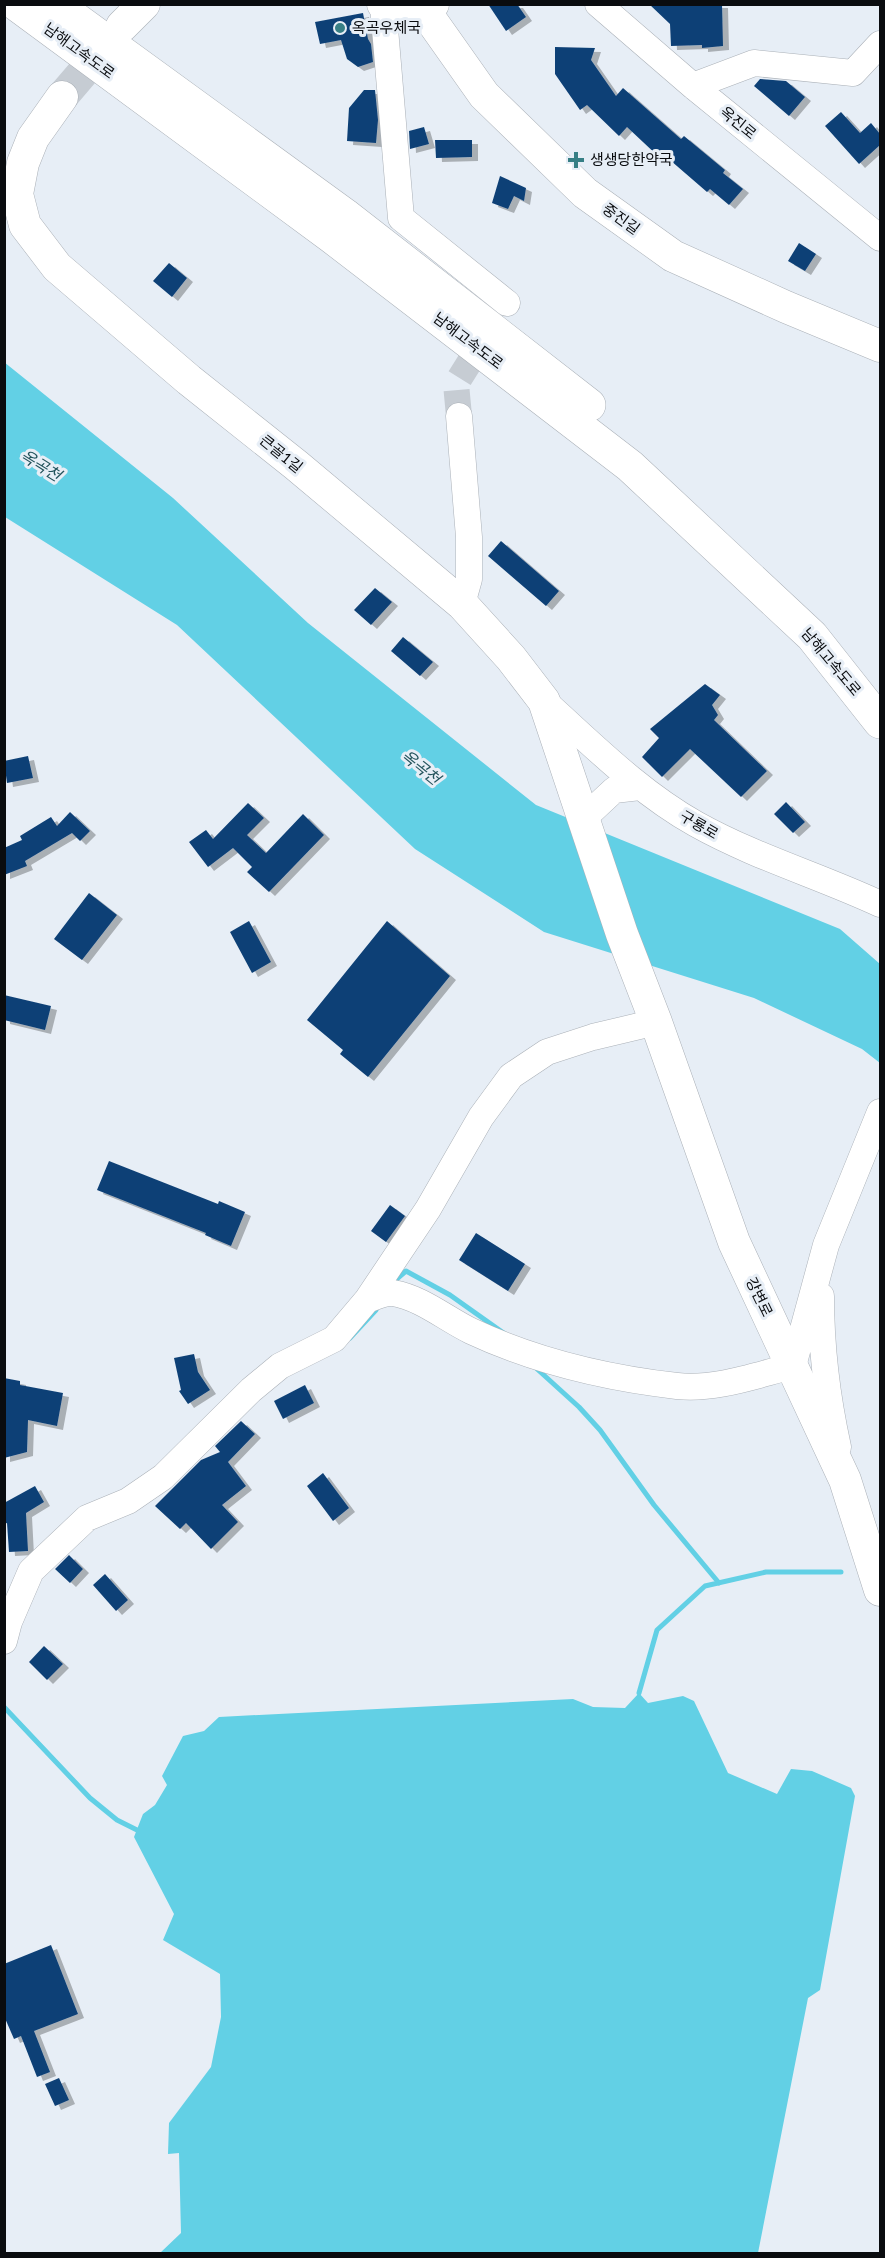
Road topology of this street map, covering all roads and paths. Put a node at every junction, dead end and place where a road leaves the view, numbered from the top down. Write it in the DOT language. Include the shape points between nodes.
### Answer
graph roads {
  1 [pos="16,4"];
  2 [pos="55,4"];
  3 [pos="598,4"];
  4 [pos="383,5"];
  5 [pos="428,7"];
  6 [pos="880,44"];
  7 [pos="693,86"];
  8 [pos="63,98"];
  9 [pos="880,238"];
  10 [pos="507,303"];
  11 [pos="880,346"];
  12 [pos="459,416"];
  13 [pos="462,604"];
  14 [pos="880,687"];
  15 [pos="544,701"];
  16 [pos="880,722"];
  17 [pos="640,787"];
  18 [pos="584,818"];
  19 [pos="880,904"];
  20 [pos="651,1010"];
  21 [pos="880,1112"];
  22 [pos="824,1254"];
  23 [pos="367,1300"];
  24 [pos="793,1366"];
  25 [pos="845,1480"];
  26 [pos="880,1590"];
  27 [pos="4,1641"];
  1 -- 16 [label="highway, 남해고속도로" via="332,237 630,466 812,636"];
  2 -- 14 [label="highway, 남해고속도로" via="345,215 645,450 828,620"];
  3 -- 7 [label="street, 옥진로"];
  4 -- 5 [label="main road, 중진길" via="410,13"];
  4 -- 10 [label="street" via="401,218"];
  5 -- 11 [label="main road, 중진길" via="484,94 585,193 673,256"];
  6 -- 7 [label="street" via="853,73 754,63"];
  7 -- 9 [label="street, 옥진로"];
  8 -- 13 [label="main road, 큰골1길" via="33,138 22,163 17,194 25,225 57,267"];
  12 -- 13 [label="street" via="469,548 469,579"];
  13 -- 15 [label="main road, 큰골1길"];
  15 -- 17 [label="street, 구룡로"];
  15 -- 18 [label="main road, 큰골1길"];
  17 -- 18 [label="street" via="614,790"];
  17 -- 19 [label="street, 구룡로" via="733,844"];
  18 -- 20 [label="main road, 강변로"];
  20 -- 23 [label="street" via="593,1037 547,1052 511,1076 481,1117 428,1209"];
  20 -- 24 [label="main road, 강변로" via="734,1242"];
  21 -- 22 [label="street"];
  22 -- 24 [label="street"];
  22 -- 25 [label="street" via="821,1340"];
  23 -- 24 [label="street" via="393,1293 429,1306 470,1331 551,1363 637,1380 707,1387"];
  23 -- 27 [label="street" via="334,1339 280,1366 251,1390 163,1477 128,1501 87,1518 31,1571"];
  24 -- 25 [label="main road, 강변로"];
  25 -- 26 [label="main road, 강변로"];
}
